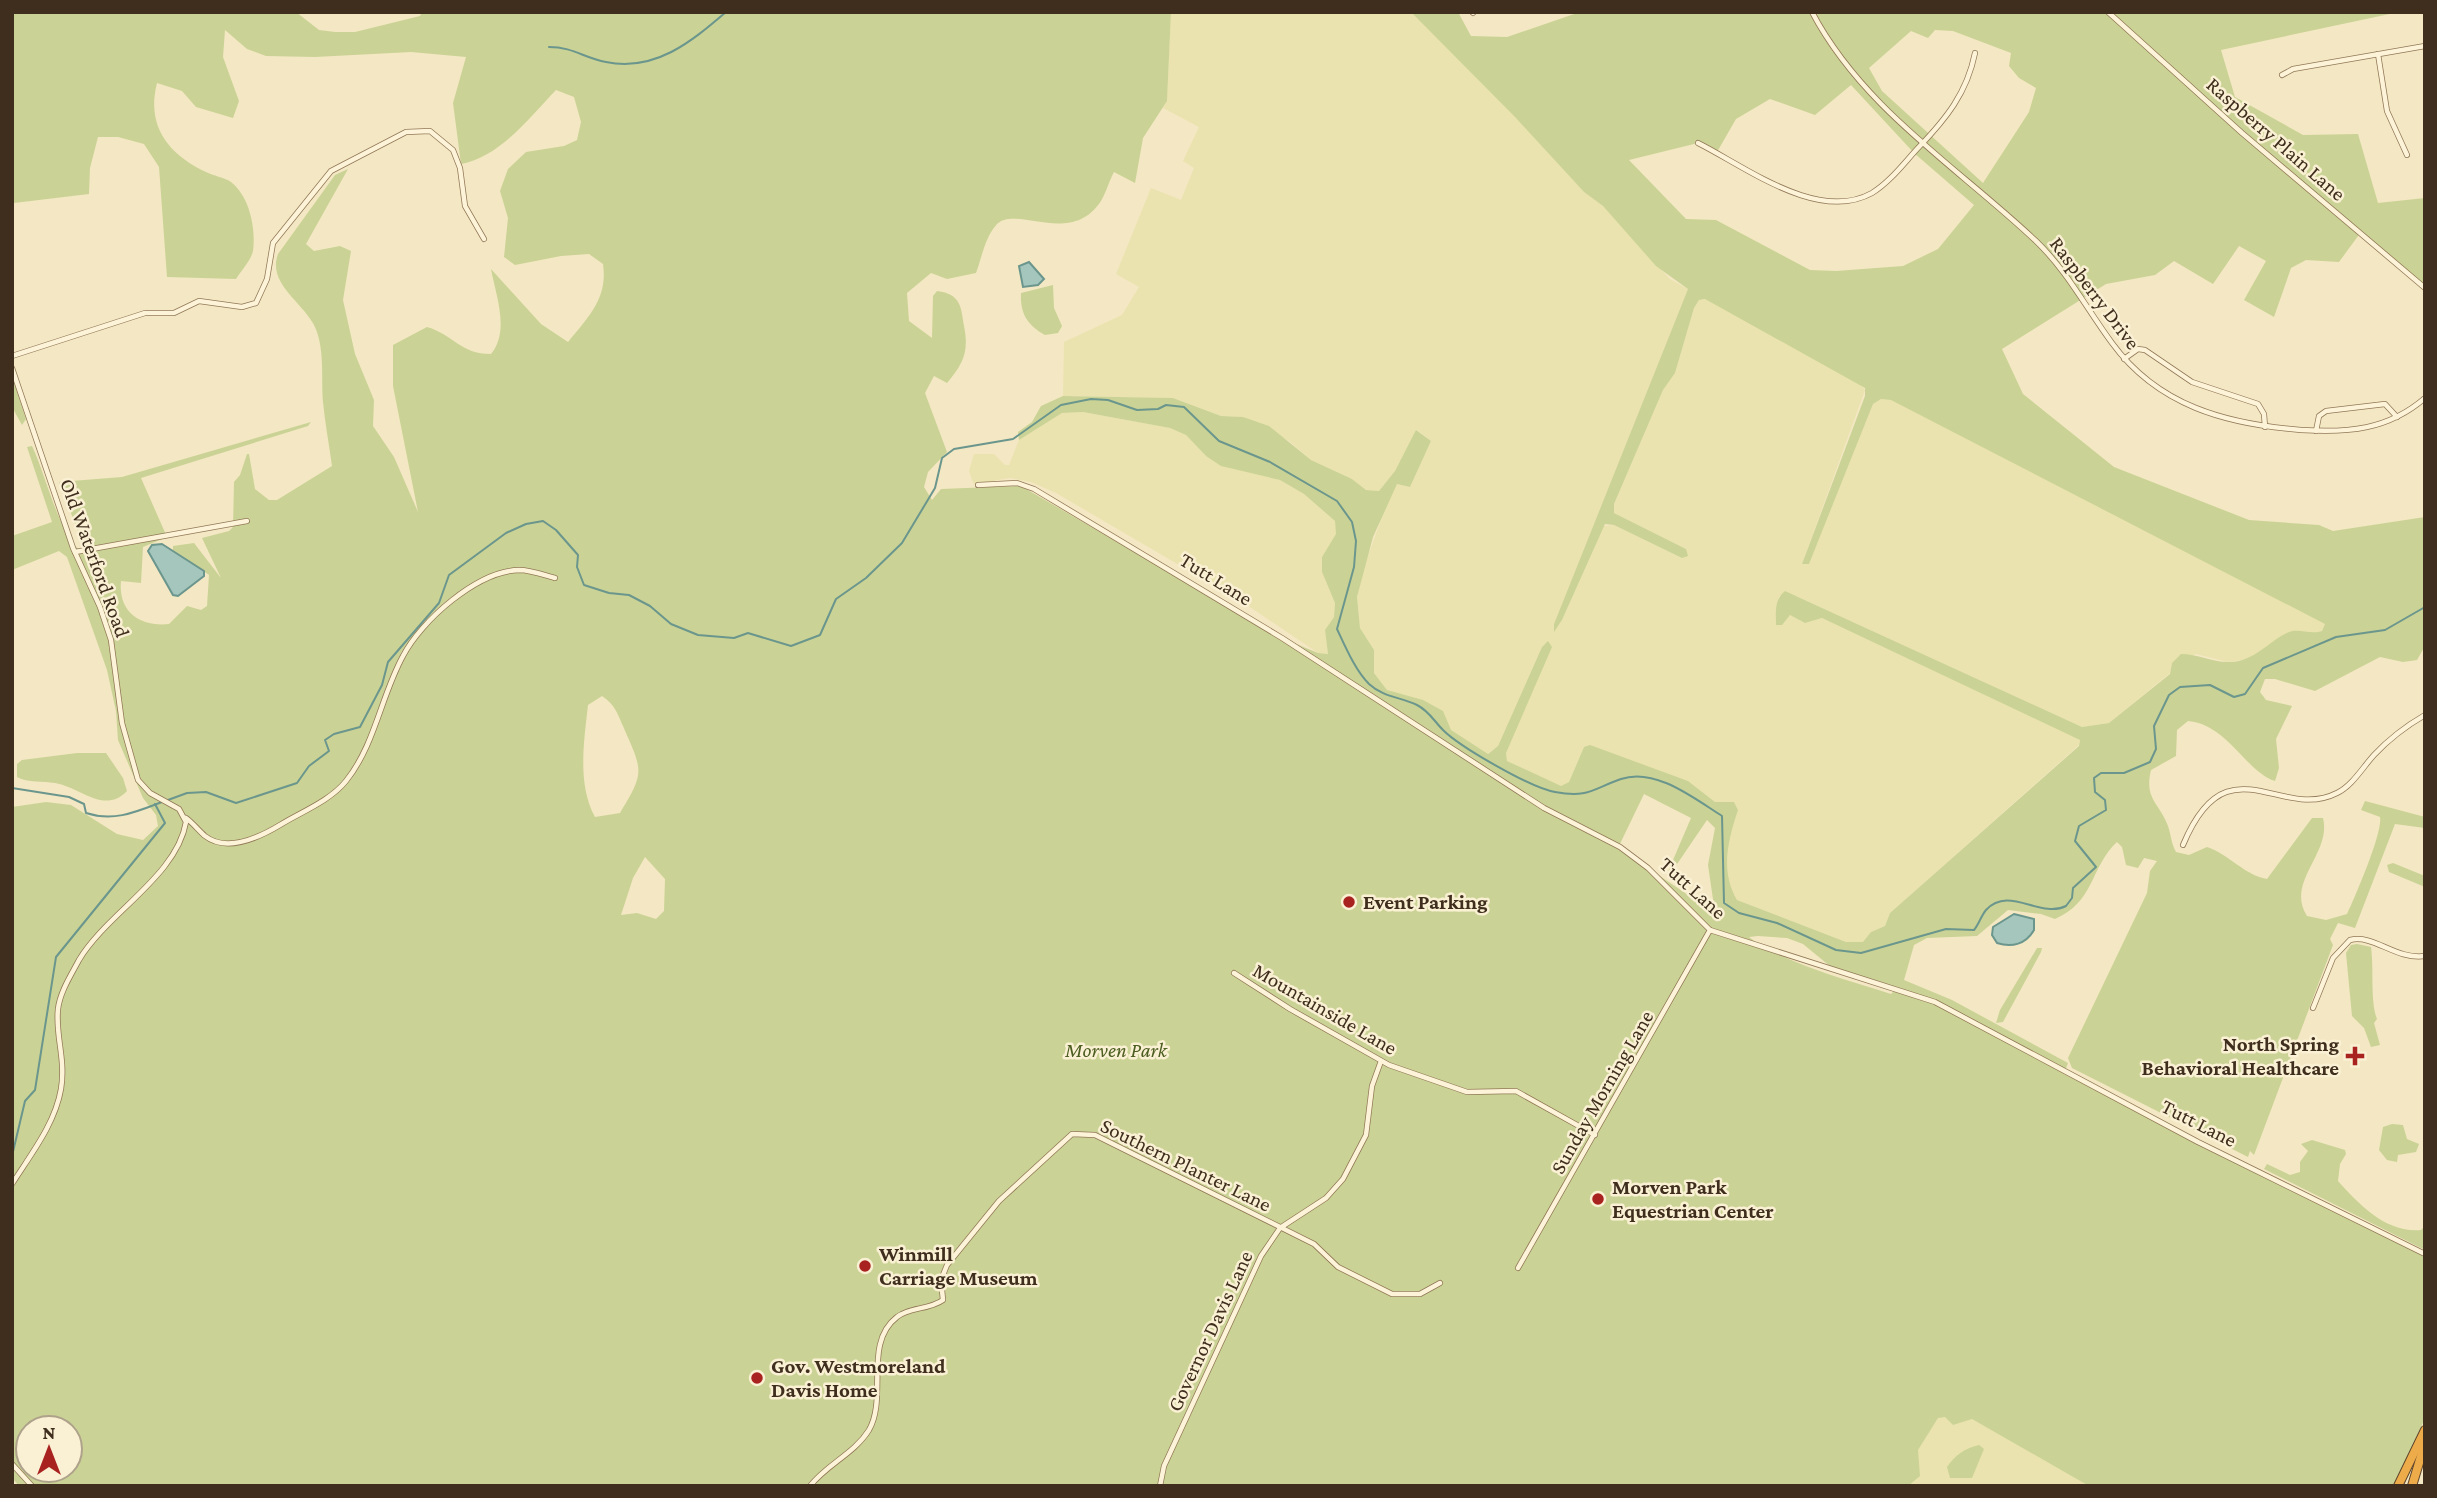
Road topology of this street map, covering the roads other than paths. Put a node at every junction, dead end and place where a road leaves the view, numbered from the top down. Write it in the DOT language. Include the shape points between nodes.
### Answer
graph roads {
  1 [pos="1812,12"];
  2 [pos="2108,12"];
  3 [pos="2425,46"];
  4 [pos="1975,53"];
  5 [pos="2378,54"];
  6 [pos="2282,75"];
  7 [pos="1699,143"];
  8 [pos="1922,144"];
  9 [pos="2407,155"];
  10 [pos="484,239"];
  11 [pos="2425,288"];
  12 [pos="12,356"];
  13 [pos="2124,359"];
  14 [pos="12,368"];
  15 [pos="2425,398"];
  16 [pos="2397,417"];
  17 [pos="2265,427"];
  18 [pos="2316,431"];
  19 [pos="978,485"];
  20 [pos="247,521"];
  21 [pos="75,552"];
  22 [pos="555,578"];
  23 [pos="2425,715"];
  24 [pos="186,817"];
  25 [pos="2183,845"];
  26 [pos="1710,930"];
  27 [pos="2425,956"];
  28 [pos="1234,973"];
  29 [pos="2313,1008"];
  30 [pos="1381,1061"];
  31 [pos="1595,1135"];
  32 [pos="12,1184"];
  33 [pos="1280,1228"];
  34 [pos="2425,1254"];
  35 [pos="1518,1268"];
  36 [pos="1440,1283"];
  37 [pos="2425,1430"];
  38 [pos="2425,1443"];
  39 [pos="12,1464"];
  40 [pos="2399,1484"];
  41 [pos="2413,1485"];
  42 [pos="32,1486"];
  43 [pos="810,1486"];
  44 [pos="1160,1486"];
  1 -- 8 [label="street, Raspberry Drive" via="1845,62"];
  2 -- 11 [label="street, Raspberry Plain Lane"];
  3 -- 5 [label="street"];
  4 -- 8 [label="street" via="1958,101"];
  5 -- 6 [label="street" via="2293,69"];
  5 -- 9 [label="street" via="2388,111"];
  7 -- 8 [label="street" via="1805,198 1833,203 1861,198 1879,188"];
  8 -- 13 [label="street, Raspberry Drive" via="2050,256"];
  10 -- 12 [label="street" via="465,206 453,150 437,135 412,130 331,171 273,243 257,303 242,307 199,301 174,313 145,313"];
  13 -- 17 [label="street, Raspberry Drive" via="2158,389 2190,407 2225,420"];
  13 -- 17 [label="street" via="2138,349 2145,350 2192,382 2258,404"];
  14 -- 21 [label="street, Old Waterford Road"];
  15 -- 16 [label="street, Raspberry Drive"];
  16 -- 18 [label="street, Raspberry Drive" via="2361,430"];
  16 -- 18 [label="street" via="2385,404 2326,411 2319,416"];
  17 -- 18 [label="street, Raspberry Drive"];
  19 -- 26 [label="street, Tutt Lane" via="1017,483 1034,489 1160,563 1544,808 1620,847 1648,868"];
  20 -- 21 [label="street"];
  21 -- 24 [label="street, Old Waterford Road" via="111,640 122,723 138,780 145,790"];
  22 -- 24 [label="street, Old Waterford Road" via="518,570 485,580 445,606 404,654 359,761 344,784 327,797 272,829 235,843 214,841"];
  23 -- 25 [label="street" via="2388,741 2337,793 2302,798 2247,788 2224,793 2190,827"];
  24 -- 32 [label="street" via="171,858 86,950 62,994 57,1016 64,1062 59,1096 48,1126"];
  26 -- 31 [label="street, Sunday Morning Lane"];
  26 -- 34 [label="street, Tutt Lane" via="1935,1003 2188,1137"];
  27 -- 29 [label="street" via="2410,958 2367,940 2350,940 2333,958"];
  28 -- 30 [label="street, Mountainside Lane"];
  30 -- 31 [label="street, Mountainside Lane" via="1467,1092 1516,1091"];
  30 -- 33 [label="street, Governor Davis Lane" via="1372,1086 1367,1135 1343,1179 1326,1198"];
  31 -- 35 [label="street, Sunday Morning Lane"];
  33 -- 36 [label="street, Southern Planter Lane" via="1314,1244 1338,1267 1392,1294 1420,1294"];
  33 -- 43 [label="street, Southern Planter Lane" via="1095,1135 1080,1132 1067,1136 999,1201 947,1265 941,1280 943,1300 899,1315 892,1323 880,1351 878,1407 868,1431"];
  33 -- 44 [label="street, Governor Davis Lane" via="1252,1271 1164,1466"];
  37 -- 40 [label="highway"];
  38 -- 41 [label="highway"];
  39 -- 42 [label="street"];
  40 -- 41 [label="highway"];
}
